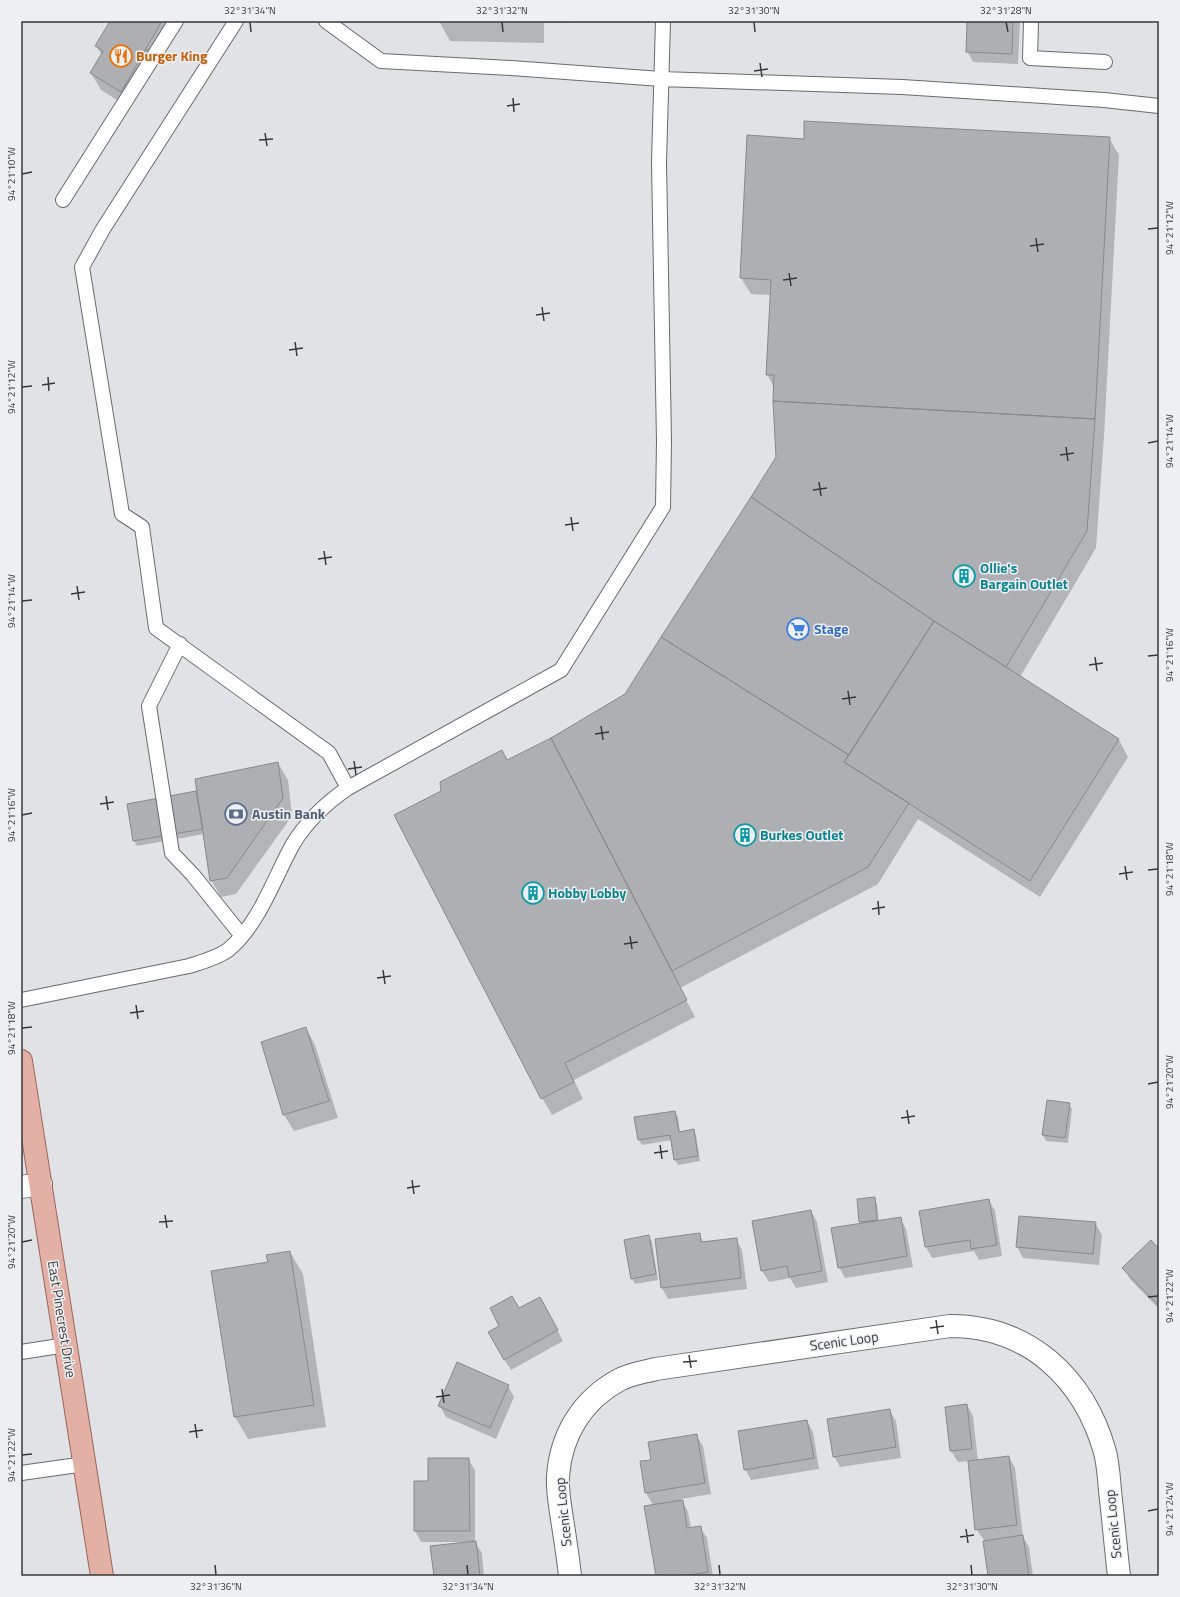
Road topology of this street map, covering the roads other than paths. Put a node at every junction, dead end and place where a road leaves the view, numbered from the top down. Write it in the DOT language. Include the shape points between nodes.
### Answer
graph roads {
  1 [pos="176,21"];
  2 [pos="236,21"];
  3 [pos="326,21"];
  4 [pos="663,21"];
  5 [pos="1031,21"];
  6 [pos="1105,62"];
  7 [pos="661,79"];
  8 [pos="1159,106"];
  9 [pos="63,200"];
  10 [pos="180,644"];
  11 [pos="348,788"];
  12 [pos="242,936"];
  13 [pos="21,1000"];
  14 [pos="21,1061"];
  15 [pos="31,1185"];
  16 [pos="66,1345"];
  17 [pos="21,1352"];
  18 [pos="85,1464"];
  19 [pos="21,1473"];
  20 [pos="102,1576"];
  21 [pos="570,1576"];
  22 [pos="1119,1576"];
  1 -- 9 [label="lane"];
  2 -- 10 [label="lane" via="103,229 82,267 122,514 142,527 156,628"];
  3 -- 7 [label="lane" via="381,61"];
  4 -- 7 [label="lane"];
  5 -- 6 [label="lane" via="1030,58"];
  7 -- 8 [label="lane" via="902,87"];
  7 -- 11 [label="lane" via="659,162 663,507 561,670"];
  10 -- 11 [label="lane" via="329,753"];
  10 -- 12 [label="lane" via="150,706 172,853"];
  11 -- 12 [label="lane" via="330,800 306,826"];
  12 -- 13 [label="lane" via="227,951 189,966"];
  14 -- 15 [label="main road, East Pinecrest Drive"];
  15 -- 16 [label="main road, East Pinecrest Drive"];
  16 -- 17 [label="lane"];
  16 -- 18 [label="main road, East Pinecrest Drive"];
  18 -- 19 [label="lane"];
  18 -- 20 [label="main road, East Pinecrest Drive"];
  21 -- 22 [label="street, Scenic Loop" via="559,1497 561,1456 573,1424 593,1398 605,1388 620,1379 656,1369 929,1328 966,1326 1003,1334 1031,1348 1070,1382 1085,1402 1105,1453"];
}
